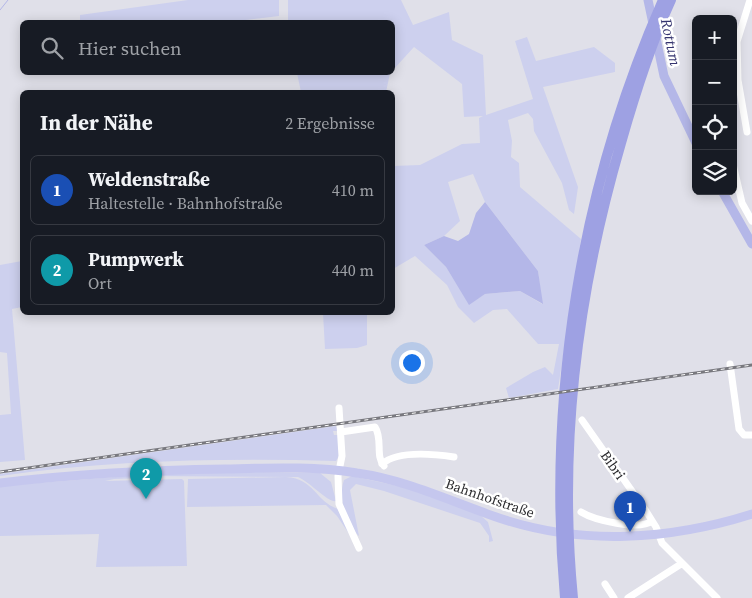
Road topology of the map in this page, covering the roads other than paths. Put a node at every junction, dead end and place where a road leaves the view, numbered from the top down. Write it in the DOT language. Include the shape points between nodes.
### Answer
graph roads {
  1 [pos="663,0"];
  2 [pos="671,0"];
  3 [pos="750,0"];
  4 [pos="737,41"];
  5 [pos="629,103"];
  6 [pos="747,132"];
  7 [pos="737,181"];
  8 [pos="752,221"];
  9 [pos="730,364"];
  10 [pos="339,408"];
  11 [pos="582,420"];
  12 [pos="341,432"];
  13 [pos="752,435"];
  14 [pos="454,457"];
  15 [pos="339,471"];
  16 [pos="0,482"];
  17 [pos="581,512"];
  18 [pos="752,514"];
  19 [pos="652,521"];
  20 [pos="658,535"];
  21 [pos="565,544"];
  22 [pos="360,548"];
  23 [pos="681,564"];
  24 [pos="605,584"];
  25 [pos="565,598"];
  26 [pos="573,598"];
  27 [pos="614,598"];
  28 [pos="628,598"];
  29 [pos="717,598"];
  1 -- 5 [label="highway" via="647,38"];
  2 -- 5 [label="highway"];
  3 -- 4 [label="street"];
  4 -- 6 [label="street" via="738,80"];
  5 -- 21 [label="highway" via="604,201 570,380"];
  7 -- 8 [label="street" via="742,203"];
  9 -- 13 [label="street" via="739,429 744,435"];
  10 -- 12 [label="street"];
  11 -- 19 [label="street, Bibri"];
  12 -- 14 [label="street" via="375,427 383,465 388,459 404,456"];
  12 -- 15 [label="street"];
  15 -- 16 [label="main road, Bahnhofstraße" via="277,468 186,470"];
  15 -- 20 [label="main road, Bahnhofstraße" via="409,484 533,528 602,537"];
  15 -- 22 [label="street" via="339,504"];
  17 -- 19 [label="street" via="591,518 626,524 642,525"];
  18 -- 20 [label="main road, Bahnhofstraße" via="704,528"];
  19 -- 20 [label="street, Bibri"];
  20 -- 23 [label="street, Bibri"];
  21 -- 25 [label="highway"];
  21 -- 26 [label="highway"];
  23 -- 28 [label="street"];
  23 -- 29 [label="street, Bibri"];
  24 -- 27 [label="street"];
}
